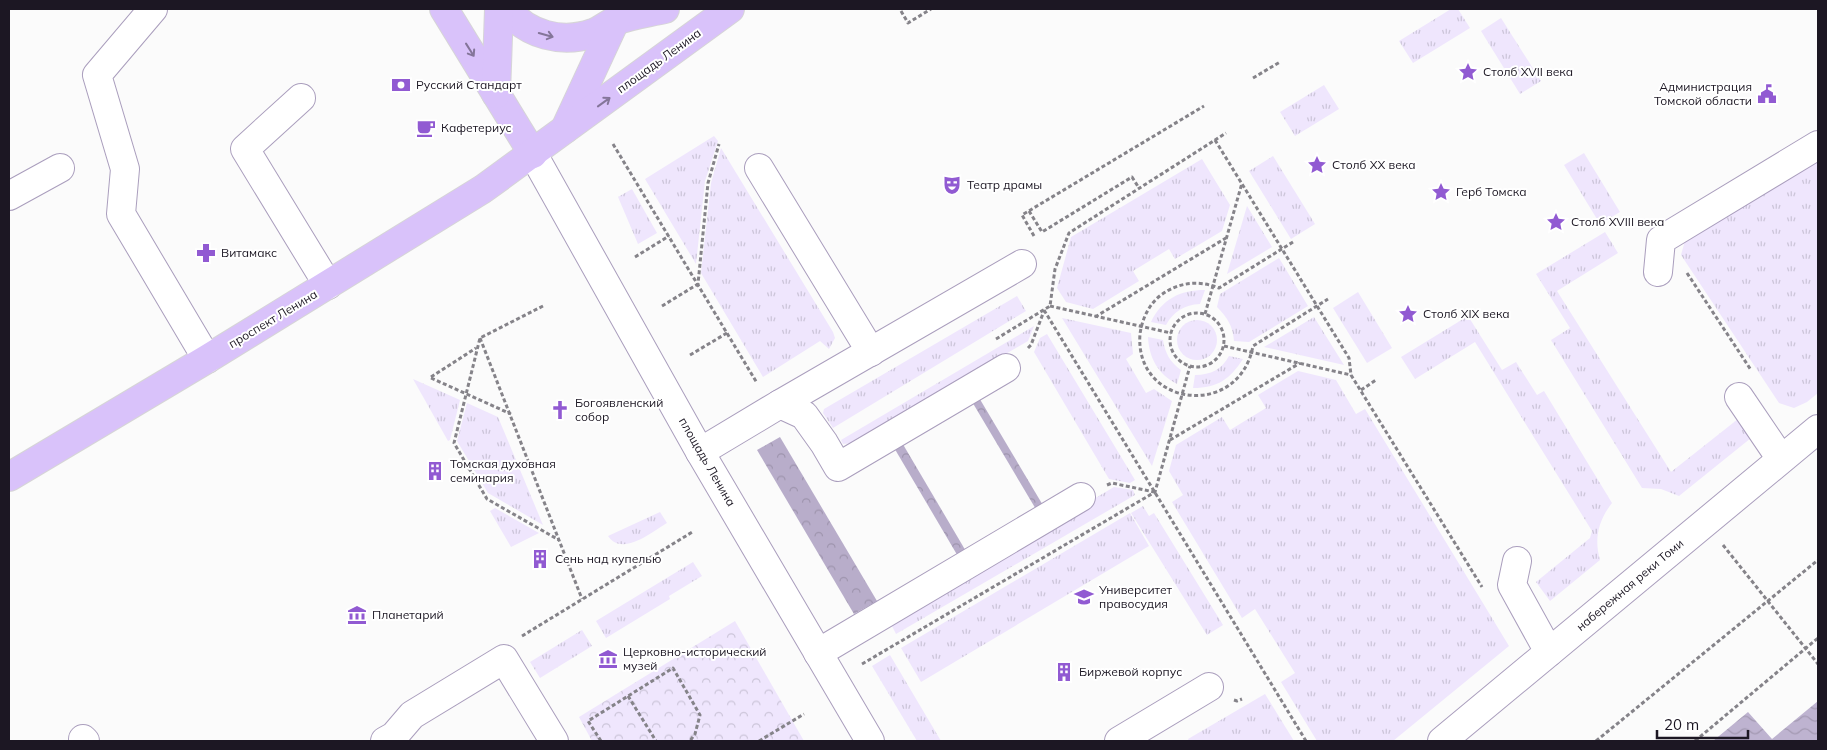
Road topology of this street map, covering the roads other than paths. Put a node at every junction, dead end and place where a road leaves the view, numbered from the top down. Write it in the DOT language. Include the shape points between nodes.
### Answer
graph roads {
  1 [pos="153,9"];
  2 [pos="444,9"];
  3 [pos="499,9"];
  4 [pos="507,9"];
  5 [pos="665,9"];
  6 [pos="730,9"];
  7 [pos="619,15"];
  8 [pos="496,94"];
  9 [pos="301,98"];
  10 [pos="565,130"];
  11 [pos="1818,145"];
  12 [pos="532,154"];
  13 [pos="60,168"];
  14 [pos="759,168"];
  15 [pos="9,196"];
  16 [pos="1022,264"];
  17 [pos="1671,270"];
  18 [pos="328,285"];
  19 [pos="871,352"];
  20 [pos="207,359"];
  21 [pos="1006,368"];
  22 [pos="1739,397"];
  23 [pos="776,407"];
  24 [pos="1818,429"];
  25 [pos="700,452"];
  26 [pos="1781,459"];
  27 [pos="12,468"];
  28 [pos="1081,497"];
  29 [pos="1516,561"];
  30 [pos="1549,652"];
  31 [pos="818,653"];
  32 [pos="1209,687"];
  33 [pos="392,739"];
  34 [pos="554,741"];
  35 [pos="870,741"];
  36 [pos="1119,741"];
  37 [pos="1442,741"];
  1 -- 20 [label="street" via="97,75 124,169 122,214"];
  2 -- 8 [label="main road, площадь Ленина, one-way"];
  3 -- 8 [label="main road"];
  4 -- 7 [label="main road, one-way" via="530,29 551,37 573,38 594,33"];
  5 -- 7 [label="main road"];
  10 -- 6 [label="main road, площадь Ленина, one-way"];
  7 -- 10 [label="main road, площадь Ленина"];
  8 -- 12 [label="main road, площадь Ленина"];
  9 -- 18 [label="street" via="245,148"];
  10 -- 12 [label="main road, площадь Ленина"];
  11 -- 17 [label="street" via="1661,240"];
  12 -- 18 [label="main road, проспект Ленина" via="483,189"];
  12 -- 25 [label="street, площадь Ленина"];
  13 -- 15 [label="street"];
  14 -- 19 [label="street"];
  16 -- 19 [label="street"];
  18 -- 20 [label="main road, проспект Ленина"];
  19 -- 23 [label="street"];
  20 -- 27 [label="main road, проспект Ленина"];
  21 -- 23 [label="street" via="838,467 804,415"];
  22 -- 26 [label="street"];
  23 -- 25 [label="street"];
  24 -- 26 [label="street, набережная реки Томи"];
  25 -- 31 [label="street, площадь Ленина"];
  26 -- 30 [label="street, набережная реки Томи"];
  28 -- 31 [label="street"];
  29 -- 30 [label="street" via="1512,585"];
  30 -- 37 [label="street, набережная реки Томи"];
  31 -- 35 [label="street, площадь Ленина"];
  32 -- 36 [label="street"];
  33 -- 34 [label="street" via="412,715 504,659"];
}
